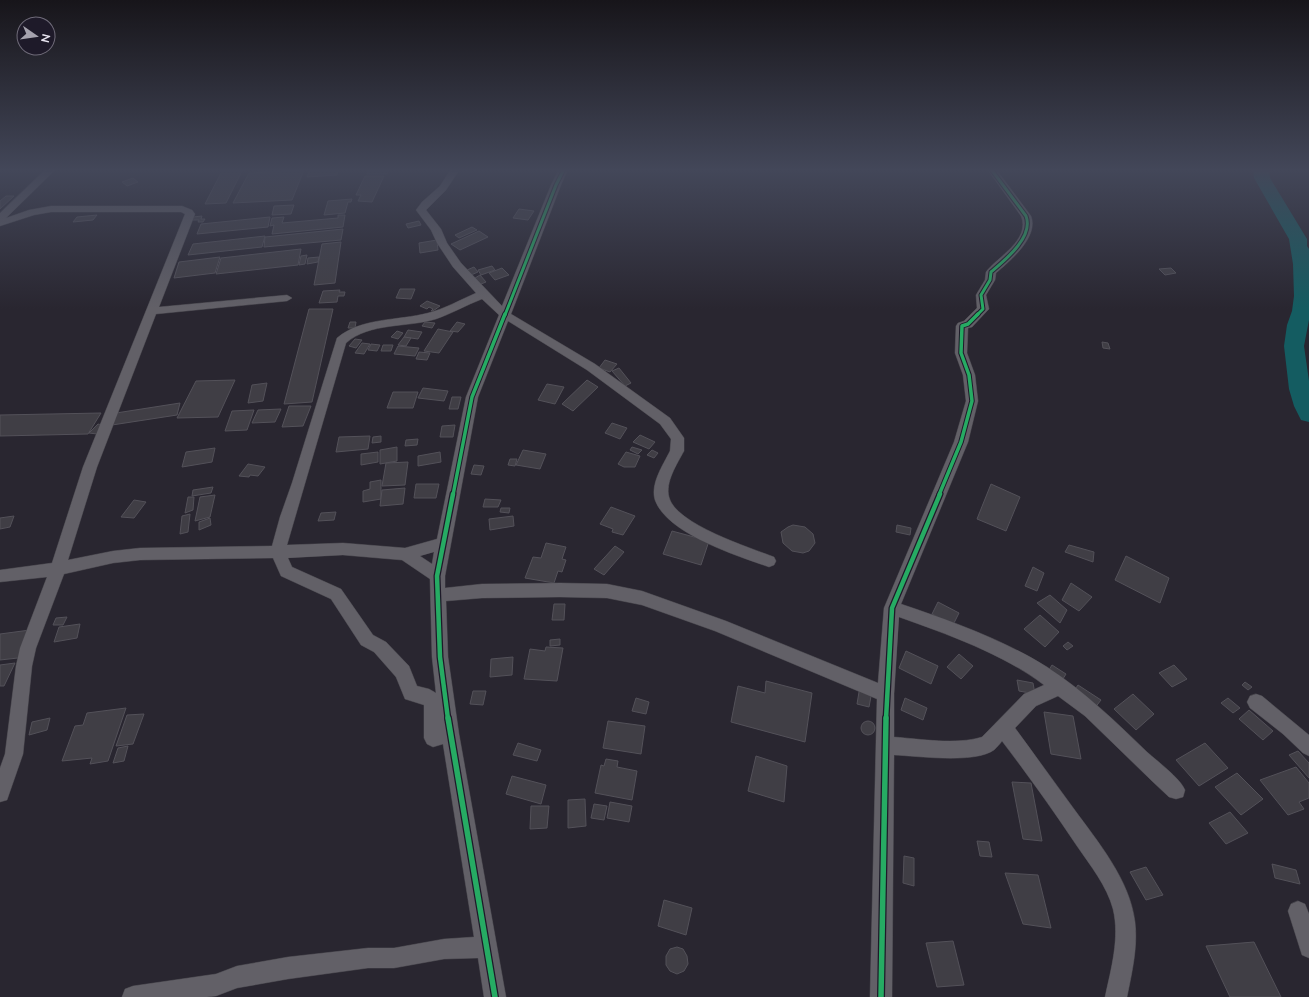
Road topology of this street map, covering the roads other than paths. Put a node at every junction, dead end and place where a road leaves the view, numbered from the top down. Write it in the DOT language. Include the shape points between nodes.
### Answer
graph roads {
  1 [pos="22,216"];
  2 [pos="189,216"];
  3 [pos="425,216"];
  4 [pos="544,216"];
  5 [pos="1026,216"];
  6 [pos="0,223"];
  7 [pos="483,294"];
  8 [pos="287,298"];
  9 [pos="151,311"];
  10 [pos="505,315"];
  11 [pos="443,543"];
  12 [pos="278,552"];
  13 [pos="405,554"];
  14 [pos="769,561"];
  15 [pos="58,569"];
  16 [pos="0,576"];
  17 [pos="437,576"];
  18 [pos="438,595"];
  19 [pos="892,608"];
  20 [pos="1058,687"];
  21 [pos="886,694"];
  22 [pos="1256,702"];
  23 [pos="1003,727"];
  24 [pos="450,734"];
  25 [pos="885,745"];
  26 [pos="1309,747"];
  27 [pos="1176,790"];
  28 [pos="0,793"];
  29 [pos="1298,911"];
  30 [pos="486,947"];
  31 [pos="1309,948"];
  32 [pos="133,997"];
  33 [pos="496,997"];
  34 [pos="881,997"];
  35 [pos="1116,997"];
  1 -- 6 [label="street"];
  2 -- 9 [label="street"];
  3 -- 7 [label="street" via="436,229 448,253"];
  4 -- 10 [label="street"];
  5 -- 19 [label="street" via="1028,228 1026,233 1012,254 991,272 990,280 981,294 983,309 968,324 962,326 961,353 969,375 972,402 961,442"];
  7 -- 10 [label="street"];
  7 -- 12 [label="street" via="431,316 357,330 341,341"];
  8 -- 9 [label="street"];
  9 -- 15 [label="street" via="90,468"];
  10 -- 11 [label="street" via="472,397"];
  10 -- 14 [label="street" via="591,367 665,421 677,438 678,445 662,485 662,499 671,512 687,526 721,543"];
  11 -- 13 [label="street"];
  11 -- 17 [label="street"];
  12 -- 13 [label="street" via="343,549"];
  12 -- 15 [label="street" via="140,554"];
  12 -- 24 [label="street" via="286,571 336,594 367,640 380,647 403,672 411,693 429,697 433,704 433,738"];
  13 -- 17 [label="street"];
  15 -- 16 [label="street"];
  15 -- 28 [label="street" via="28,648 14,754"];
  17 -- 18 [label="street"];
  18 -- 21 [label="street" via="482,591 560,590 607,591 642,598 720,626"];
  18 -- 24 [label="street" via="440,657"];
  19 -- 20 [label="street" via="949,628 1012,657 1041,673"];
  19 -- 21 [label="street"];
  20 -- 23 [label="street" via="1030,700"];
  20 -- 27 [label="street" via="1091,710"];
  21 -- 25 [label="street"];
  22 -- 26 [label="street"];
  23 -- 25 [label="street" via="987,744 974,748 941,749"];
  23 -- 35 [label="street" via="1034,766 1092,851 1111,881 1123,908 1125,954"];
  24 -- 30 [label="street"];
  25 -- 34 [label="street"];
  29 -- 31 [label="street"];
  30 -- 32 [label="street" via="444,949 394,958 368,958 288,968 237,977 216,985"];
  30 -- 33 [label="street"];
}
